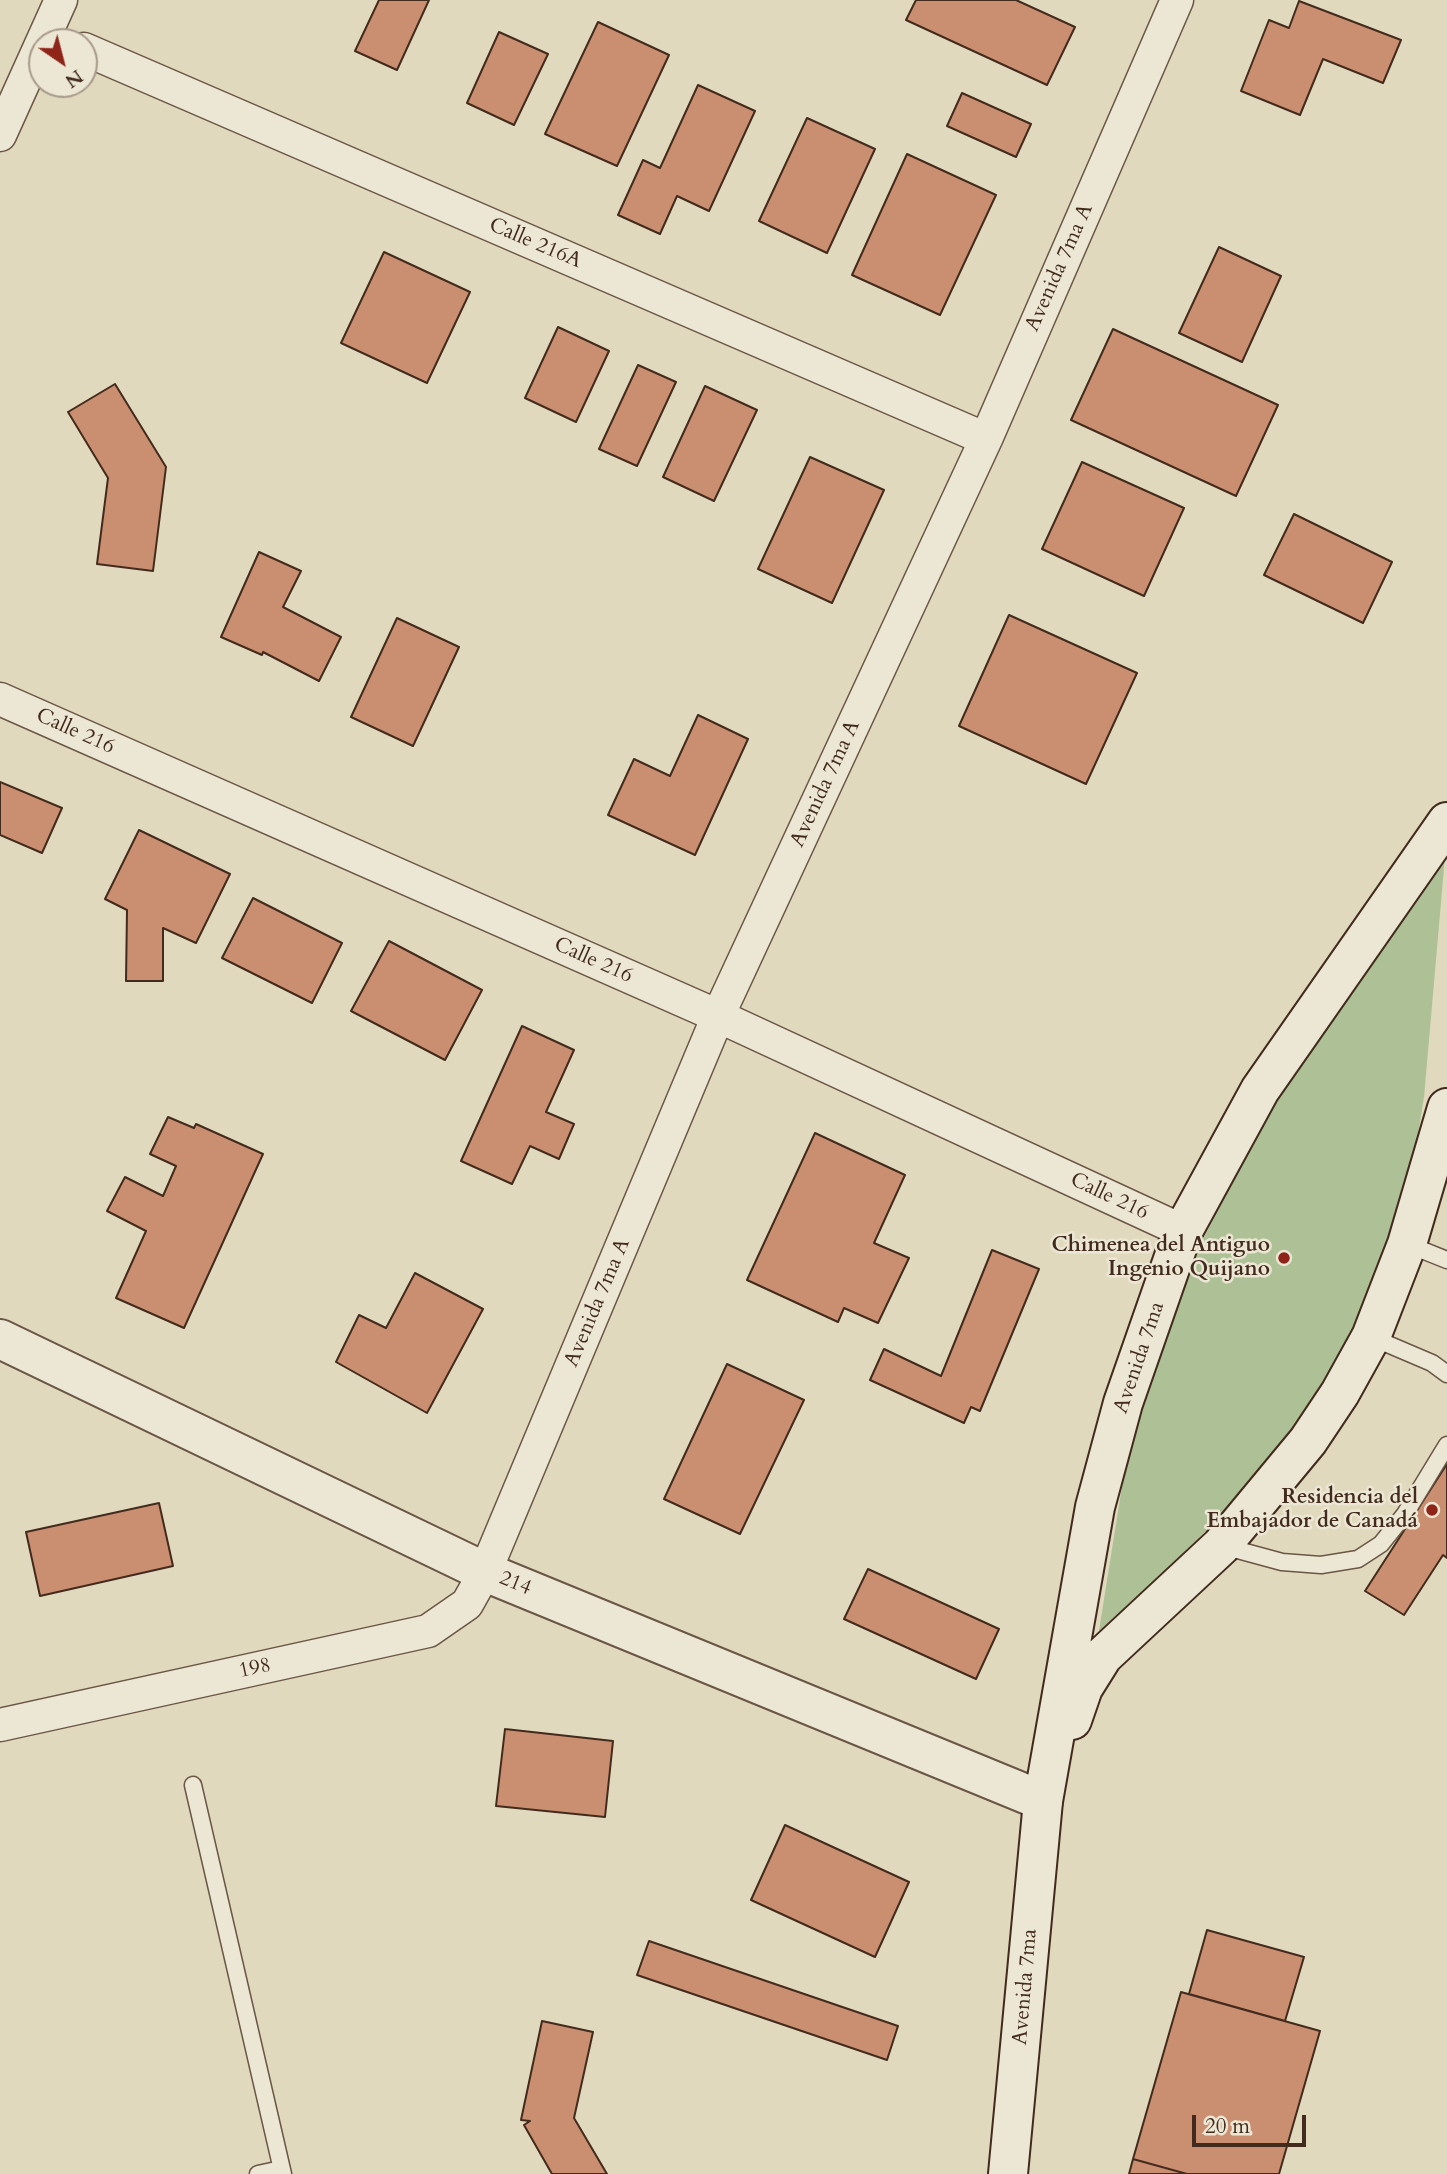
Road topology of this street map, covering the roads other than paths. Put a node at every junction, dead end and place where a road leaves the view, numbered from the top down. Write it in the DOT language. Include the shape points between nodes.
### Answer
graph roads {
  1 [pos="61,0"];
  2 [pos="1177,0"];
  3 [pos="58,28"];
  4 [pos="98,55"];
  5 [pos="28,87"];
  6 [pos="0,135"];
  7 [pos="986,439"];
  8 [pos="0,699"];
  9 [pos="1447,822"];
  10 [pos="718,1016"];
  11 [pos="1447,1108"];
  12 [pos="1443,1146"];
  13 [pos="1183,1231"];
  14 [pos="1407,1244"];
  15 [pos="1447,1260"];
  16 [pos="1371,1337"];
  17 [pos="0,1339"];
  18 [pos="1447,1374"];
  19 [pos="1447,1445"];
  20 [pos="1221,1546"];
  21 [pos="485,1572"];
  22 [pos="0,1726"];
  23 [pos="193,1785"];
  24 [pos="1043,1801"];
  25 [pos="282,2171"];
  26 [pos="258,2174"];
  27 [pos="1008,2174"];
  1 -- 3 [label="street"];
  2 -- 7 [label="street, Avenida 7ma A"];
  4 -- 7 [label="street, Calle 216A"];
  5 -- 6 [label="street"];
  7 -- 10 [label="street, Avenida 7ma A"];
  8 -- 10 [label="street, Calle 216"];
  9 -- 13 [label="main road, Avenida 7ma" via="1260,1090"];
  10 -- 13 [label="street, Calle 216"];
  10 -- 21 [label="street, Avenida 7ma A"];
  11 -- 12 [label="main road, Avenida 7ma"];
  12 -- 14 [label="main road, Avenida 7ma"];
  13 -- 24 [label="main road, Avenida 7ma" via="1123,1403 1095,1507"];
  14 -- 15 [label="lane"];
  14 -- 16 [label="main road, Avenida 7ma"];
  16 -- 18 [label="lane"];
  16 -- 20 [label="main road, Avenida 7ma" via="1308,1441"];
  17 -- 21 [label="main road, 214"];
  19 -- 20 [label="lane" via="1405,1514 1381,1544 1358,1559 1321,1565 1282,1562"];
  20 -- 24 [label="main road, Avenida 7ma" via="1103,1656 1083,1688"];
  21 -- 22 [label="street, 198" via="467,1604 428,1631"];
  21 -- 24 [label="main road, 214"];
  23 -- 25 [label="lane"];
  24 -- 27 [label="main road, Avenida 7ma"];
  25 -- 26 [label="lane"];
}
